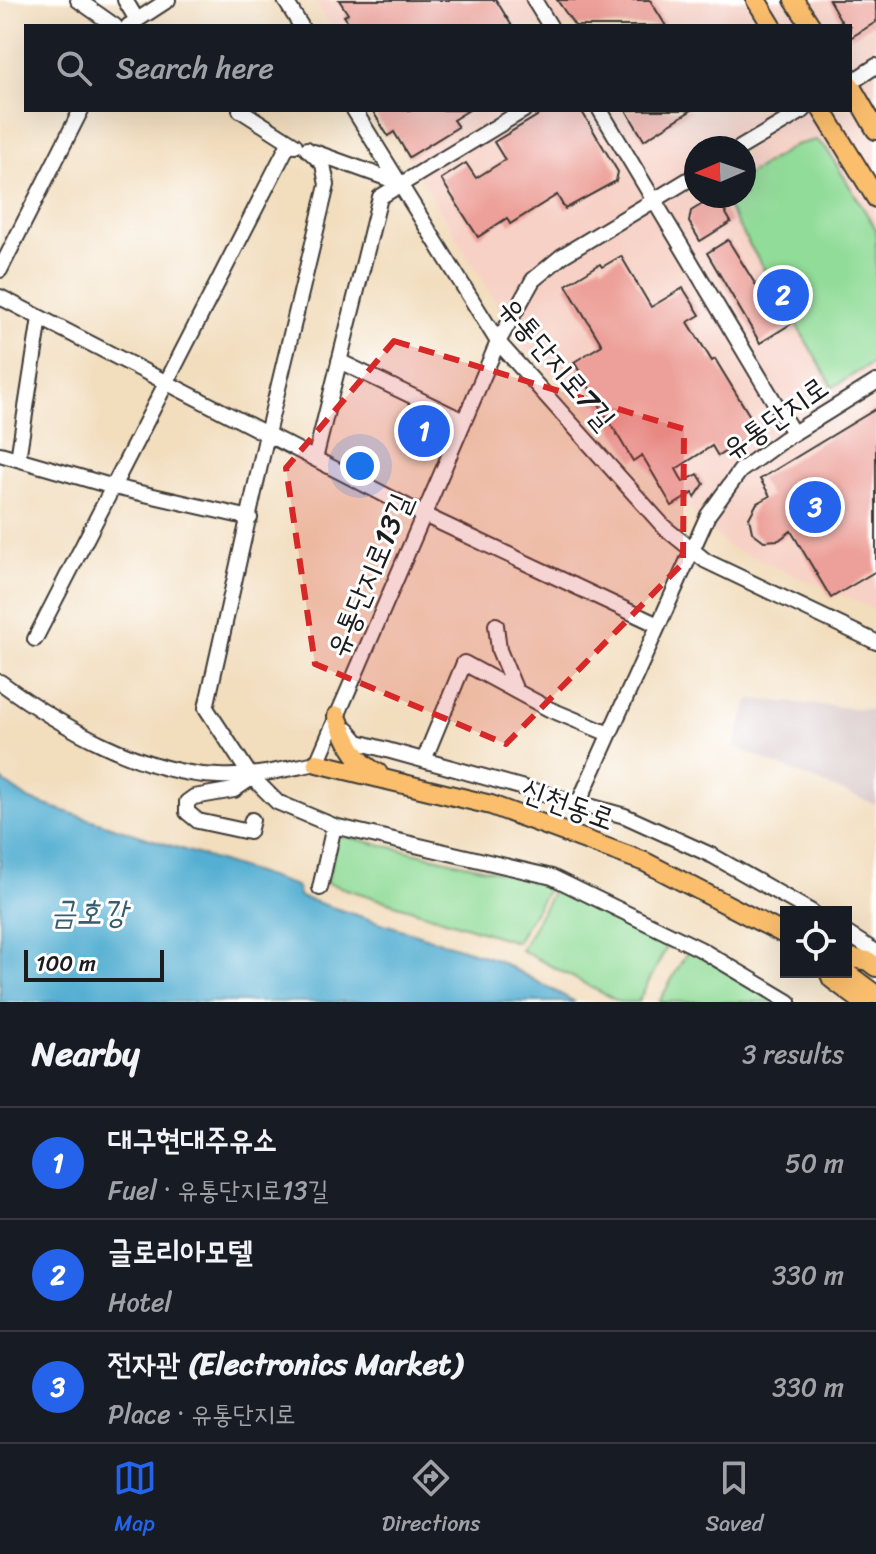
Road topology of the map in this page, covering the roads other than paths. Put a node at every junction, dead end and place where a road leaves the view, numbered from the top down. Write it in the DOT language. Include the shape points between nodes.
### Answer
graph roads {
  1 [pos="78,0"];
  2 [pos="125,0"];
  3 [pos="168,0"];
  4 [pos="285,0"];
  5 [pos="534,0"];
  6 [pos="756,0"];
  7 [pos="794,0"];
  8 [pos="133,23"];
  9 [pos="112,24"];
  10 [pos="300,24"];
  11 [pos="549,24"];
  12 [pos="771,24"];
  13 [pos="810,24"];
  14 [pos="876,66"];
  15 [pos="852,83"];
  16 [pos="852,88"];
  17 [pos="80,112"];
  18 [pos="243,112"];
  19 [pos="355,112"];
  20 [pos="521,112"];
  21 [pos="601,112"];
  22 [pos="801,112"];
  23 [pos="823,112"];
  24 [pos="876,130"];
  25 [pos="756,138"];
  26 [pos="289,143"];
  27 [pos="307,149"];
  28 [pos="684,182"];
  29 [pos="400,183"];
  30 [pos="876,198"];
  31 [pos="654,200"];
  32 [pos="0,270"];
  33 [pos="0,297"];
  34 [pos="40,318"];
  35 [pos="498,342"];
  36 [pos="339,361"];
  37 [pos="876,382"];
  38 [pos="168,383"];
  39 [pos="464,421"];
  40 [pos="793,433"];
  41 [pos="267,434"];
  42 [pos="0,454"];
  43 [pos="18,459"];
  44 [pos="315,459"];
  45 [pos="114,487"];
  46 [pos="424,515"];
  47 [pos="250,518"];
  48 [pos="691,549"];
  49 [pos="496,625"];
  50 [pos="658,625"];
  51 [pos="849,627"];
  52 [pos="876,635"];
  53 [pos="35,639"];
  54 [pos="876,642"];
  55 [pos="0,682"];
  56 [pos="516,691"];
  57 [pos="337,716"];
  58 [pos="609,734"];
  59 [pos="424,760"];
  60 [pos="317,763"];
  61 [pos="250,775"];
  62 [pos="411,786"];
  63 [pos="579,802"];
  64 [pos="252,820"];
  65 [pos="334,826"];
  66 [pos="320,888"];
  67 [pos="791,906"];
  68 [pos="780,927"];
  69 [pos="852,937"];
  70 [pos="876,952"];
  71 [pos="852,958"];
  72 [pos="876,967"];
  73 [pos="852,977"];
  74 [pos="832,978"];
  75 [pos="876,995"];
  76 [pos="789,1002"];
  77 [pos="863,1002"];
  1 -- 9 [label="street"];
  2 -- 8 [label="street"];
  3 -- 8 [label="street"];
  4 -- 10 [label="street"];
  5 -- 11 [label="street"];
  6 -- 12 [label="main road"];
  7 -- 13 [label="main road"];
  14 -- 15 [label="street"];
  16 -- 24 [label="main road"];
  17 -- 32 [label="street"];
  18 -- 26 [label="street"];
  19 -- 29 [label="street, 유통단지로7길"];
  20 -- 29 [label="street"];
  21 -- 31 [label="street"];
  22 -- 25 [label="street"];
  23 -- 30 [label="main road"];
  26 -- 27 [label="street"];
  26 -- 38 [label="street"];
  27 -- 29 [label="street"];
  27 -- 41 [label="street" via="323,164 327,185"];
  28 -- 31 [label="street, 유통단지로13길"];
  29 -- 35 [label="street, 유통단지로7길"];
  29 -- 36 [label="street" via="380,197"];
  31 -- 35 [label="street, 유통단지로13길" via="562,256 533,280"];
  31 -- 40 [label="street"];
  33 -- 34 [label="street"];
  34 -- 38 [label="street"];
  34 -- 43 [label="street"];
  35 -- 39 [label="street, 유통단지로13길"];
  35 -- 48 [label="street, 유통단지로7길" via="665,528"];
  36 -- 39 [label="street"];
  36 -- 44 [label="street"];
  37 -- 40 [label="street, 유통단지로"];
  38 -- 41 [label="street"];
  38 -- 45 [label="street"];
  39 -- 46 [label="street, 유통단지로13길"];
  40 -- 48 [label="street, 유통단지로" via="740,471"];
  41 -- 44 [label="street"];
  41 -- 47 [label="street"];
  42 -- 43 [label="street"];
  43 -- 45 [label="street"];
  44 -- 46 [label="street"];
  45 -- 47 [label="street"];
  45 -- 53 [label="street"];
  46 -- 50 [label="street"];
  46 -- 57 [label="street, 유통단지로13길"];
  47 -- 61 [label="street" via="206,708"];
  48 -- 50 [label="street"];
  48 -- 51 [label="street, 유통단지로7길" via="706,561"];
  49 -- 56 [label="street" via="499,650"];
  50 -- 58 [label="street"];
  51 -- 52 [label="street"];
  51 -- 54 [label="street"];
  55 -- 61 [label="street" via="33,707 133,758 218,776"];
  56 -- 58 [label="street"];
  56 -- 59 [label="street" via="464,663"];
  57 -- 59 [label="street" via="358,742"];
  57 -- 60 [label="street, 유통단지로13길"];
  57 -- 62 [label="main road" via="358,758 370,769"];
  58 -- 63 [label="street"];
  59 -- 63 [label="street"];
  60 -- 61 [label="street"];
  60 -- 62 [label="main road, 신천동로"];
  61 -- 64 [label="street" via="234,790 194,797 187,802 187,812 198,821 249,832"];
  61 -- 65 [label="street" via="277,802"];
  62 -- 68 [label="main road, 신천동로" via="491,805 645,862"];
  63 -- 67 [label="street" via="625,816 713,856"];
  65 -- 66 [label="street"];
  65 -- 76 [label="street" via="552,877 700,949"];
  69 -- 70 [label="street"];
  71 -- 72 [label="main road"];
  73 -- 75 [label="main road"];
  74 -- 77 [label="main road"];
}
